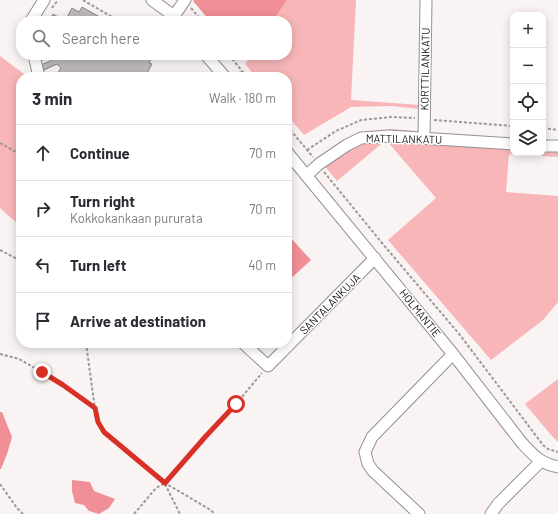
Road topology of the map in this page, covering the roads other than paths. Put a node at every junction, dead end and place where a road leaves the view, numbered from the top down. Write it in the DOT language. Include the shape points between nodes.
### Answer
graph roads {
  1 [pos="44,0"];
  2 [pos="152,0"];
  3 [pos="185,0"];
  4 [pos="426,0"];
  5 [pos="34,16"];
  6 [pos="172,16"];
  7 [pos="177,16"];
  8 [pos="35,60"];
  9 [pos="210,60"];
  10 [pos="39,72"];
  11 [pos="221,72"];
  12 [pos="424,138"];
  13 [pos="510,144"];
  14 [pos="546,146"];
  15 [pos="558,146"];
  16 [pos="292,158"];
  17 [pos="307,175"];
  18 [pos="375,258"];
  19 [pos="292,342"];
  20 [pos="248,348"];
  21 [pos="286,348"];
  22 [pos="453,354"];
  23 [pos="541,461"];
  24 [pos="558,467"];
  25 [pos="419,514"];
  26 [pos="491,514"];
  1 -- 5 [label="street"];
  2 -- 6 [label="street"];
  3 -- 7 [label="street"];
  4 -- 12 [label="street, KORTTILANKATU"];
  8 -- 10 [label="street"];
  9 -- 11 [label="street"];
  12 -- 13 [label="street, MATTILANKATU"];
  12 -- 17 [label="street, MATTILANKATU" via="361,138 346,145"];
  14 -- 15 [label="street"];
  16 -- 17 [label="street, HOLMANTIE"];
  17 -- 18 [label="street, HOLMANTIE"];
  18 -- 19 [label="street, SANTALANKUJA"];
  18 -- 22 [label="street, HOLMANTIE"];
  20 -- 21 [label="street, SANTALANKUJA" via="268,366"];
  22 -- 23 [label="street, HOLMANTIE" via="522,442"];
  22 -- 25 [label="street" via="372,437 365,452 373,471"];
  23 -- 24 [label="street, HOLMANTIE"];
  23 -- 26 [label="street"];
}
